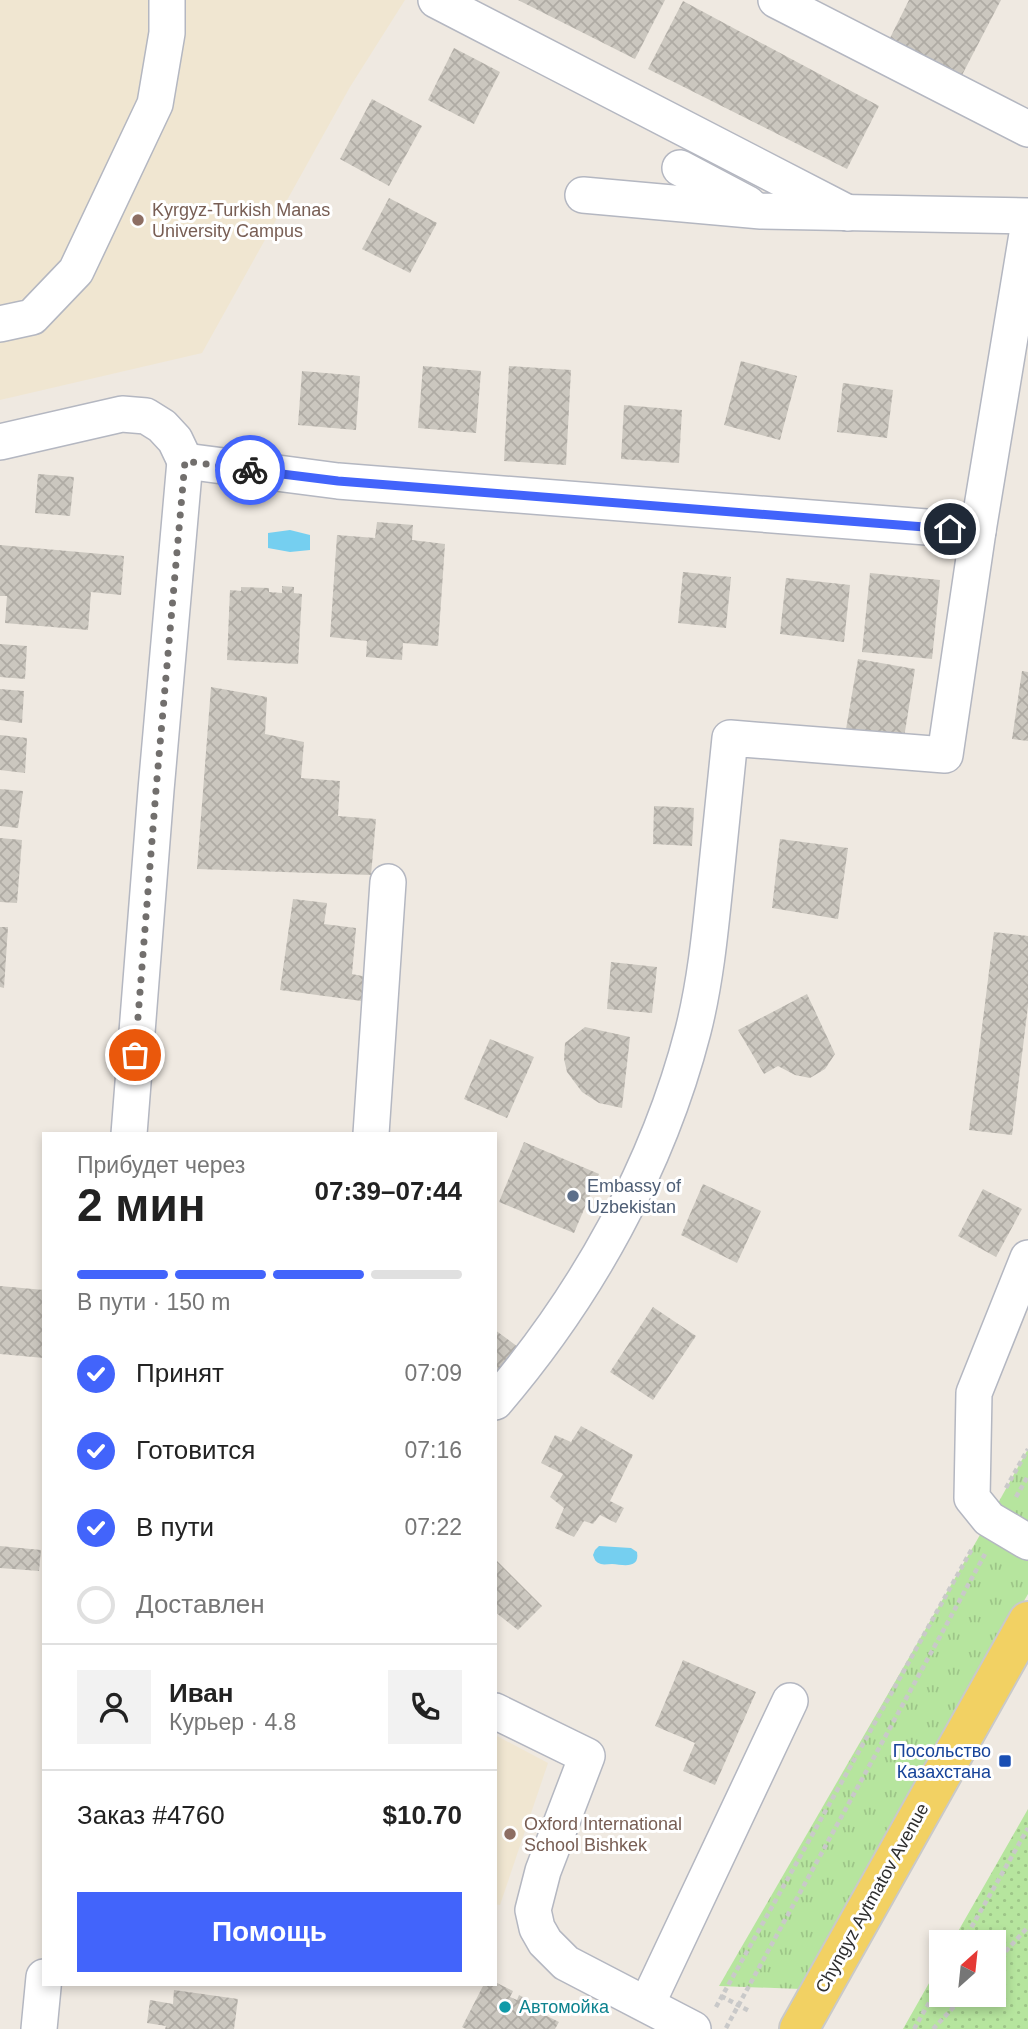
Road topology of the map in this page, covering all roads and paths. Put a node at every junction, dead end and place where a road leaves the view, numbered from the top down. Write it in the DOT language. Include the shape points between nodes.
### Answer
graph roads {
  1 [pos="167,0"];
  2 [pos="436,0"];
  3 [pos="776,0"];
  4 [pos="1028,129"];
  5 [pos="680,168"];
  6 [pos="583,195"];
  7 [pos="761,211"];
  8 [pos="848,214"];
  9 [pos="1028,216"];
  10 [pos="1028,228"];
  11 [pos="0,324"];
  12 [pos="0,442"];
  13 [pos="185,461"];
  14 [pos="978,531"];
  15 [pos="388,882"];
  16 [pos="129,1132"];
  17 [pos="370,1132"];
  18 [pos="1028,1258"];
  19 [pos="497,1400"];
  20 [pos="1028,1449"];
  21 [pos="1028,1476"];
  22 [pos="1006,1529"];
  23 [pos="1028,1621"];
  24 [pos="790,1702"];
  25 [pos="497,1712"];
  26 [pos="1028,1828"];
  27 [pos="1028,1927"];
  28 [pos="970,1930"];
  29 [pos="1006,1951"];
  30 [pos="43,1986"];
  31 [pos="721,1996"];
  32 [pos="929,2003"];
  33 [pos="647,2004"];
  34 [pos="739,2006"];
  35 [pos="954,2007"];
  36 [pos="751,2012"];
  37 [pos="702,2024"];
  38 [pos="39,2029"];
  39 [pos="725,2029"];
  40 [pos="799,2029"];
  41 [pos="914,2029"];
  42 [pos="933,2029"];
  1 -- 11 [label="street" via="167,33 155,104 76,271 32,317"];
  2 -- 8 [label="street"];
  3 -- 4 [label="street"];
  5 -- 7 [label="street"];
  6 -- 7 [label="street"];
  7 -- 8 [label="street"];
  8 -- 9 [label="street"];
  10 -- 14 [label="street"];
  12 -- 13 [label="street" via="122,414 146,416 175,440"];
  13 -- 14 [label="street" via="338,481"];
  13 -- 16 [label="street"];
  14 -- 19 [label="street" via="945,755 730,737 708,956 693,1031 671,1101 610,1236 563,1315"];
  15 -- 17 [label="street"];
  18 -- 22 [label="street" via="974,1393 972,1498"];
  20 -- 22 [label="path"];
  21 -- 22 [label="path"];
  22 -- 31 [label="path"];
  22 -- 34 [label="path"];
  23 -- 40 [label="main road, Chyngyz Aytmatov Avenue"];
  24 -- 33 [label="street"];
  25 -- 33 [label="street" via="587,1756 543,1871 533,1910 537,1928 566,1963"];
  26 -- 28 [label="path"];
  27 -- 29 [label="path"];
  30 -- 38 [label="street"];
  31 -- 34 [label="path"];
  31 -- 37 [label="path"];
  32 -- 41 [label="path"];
  33 -- 37 [label="street"];
  34 -- 36 [label="path"];
  34 -- 39 [label="path"];
  35 -- 42 [label="path"];
}
